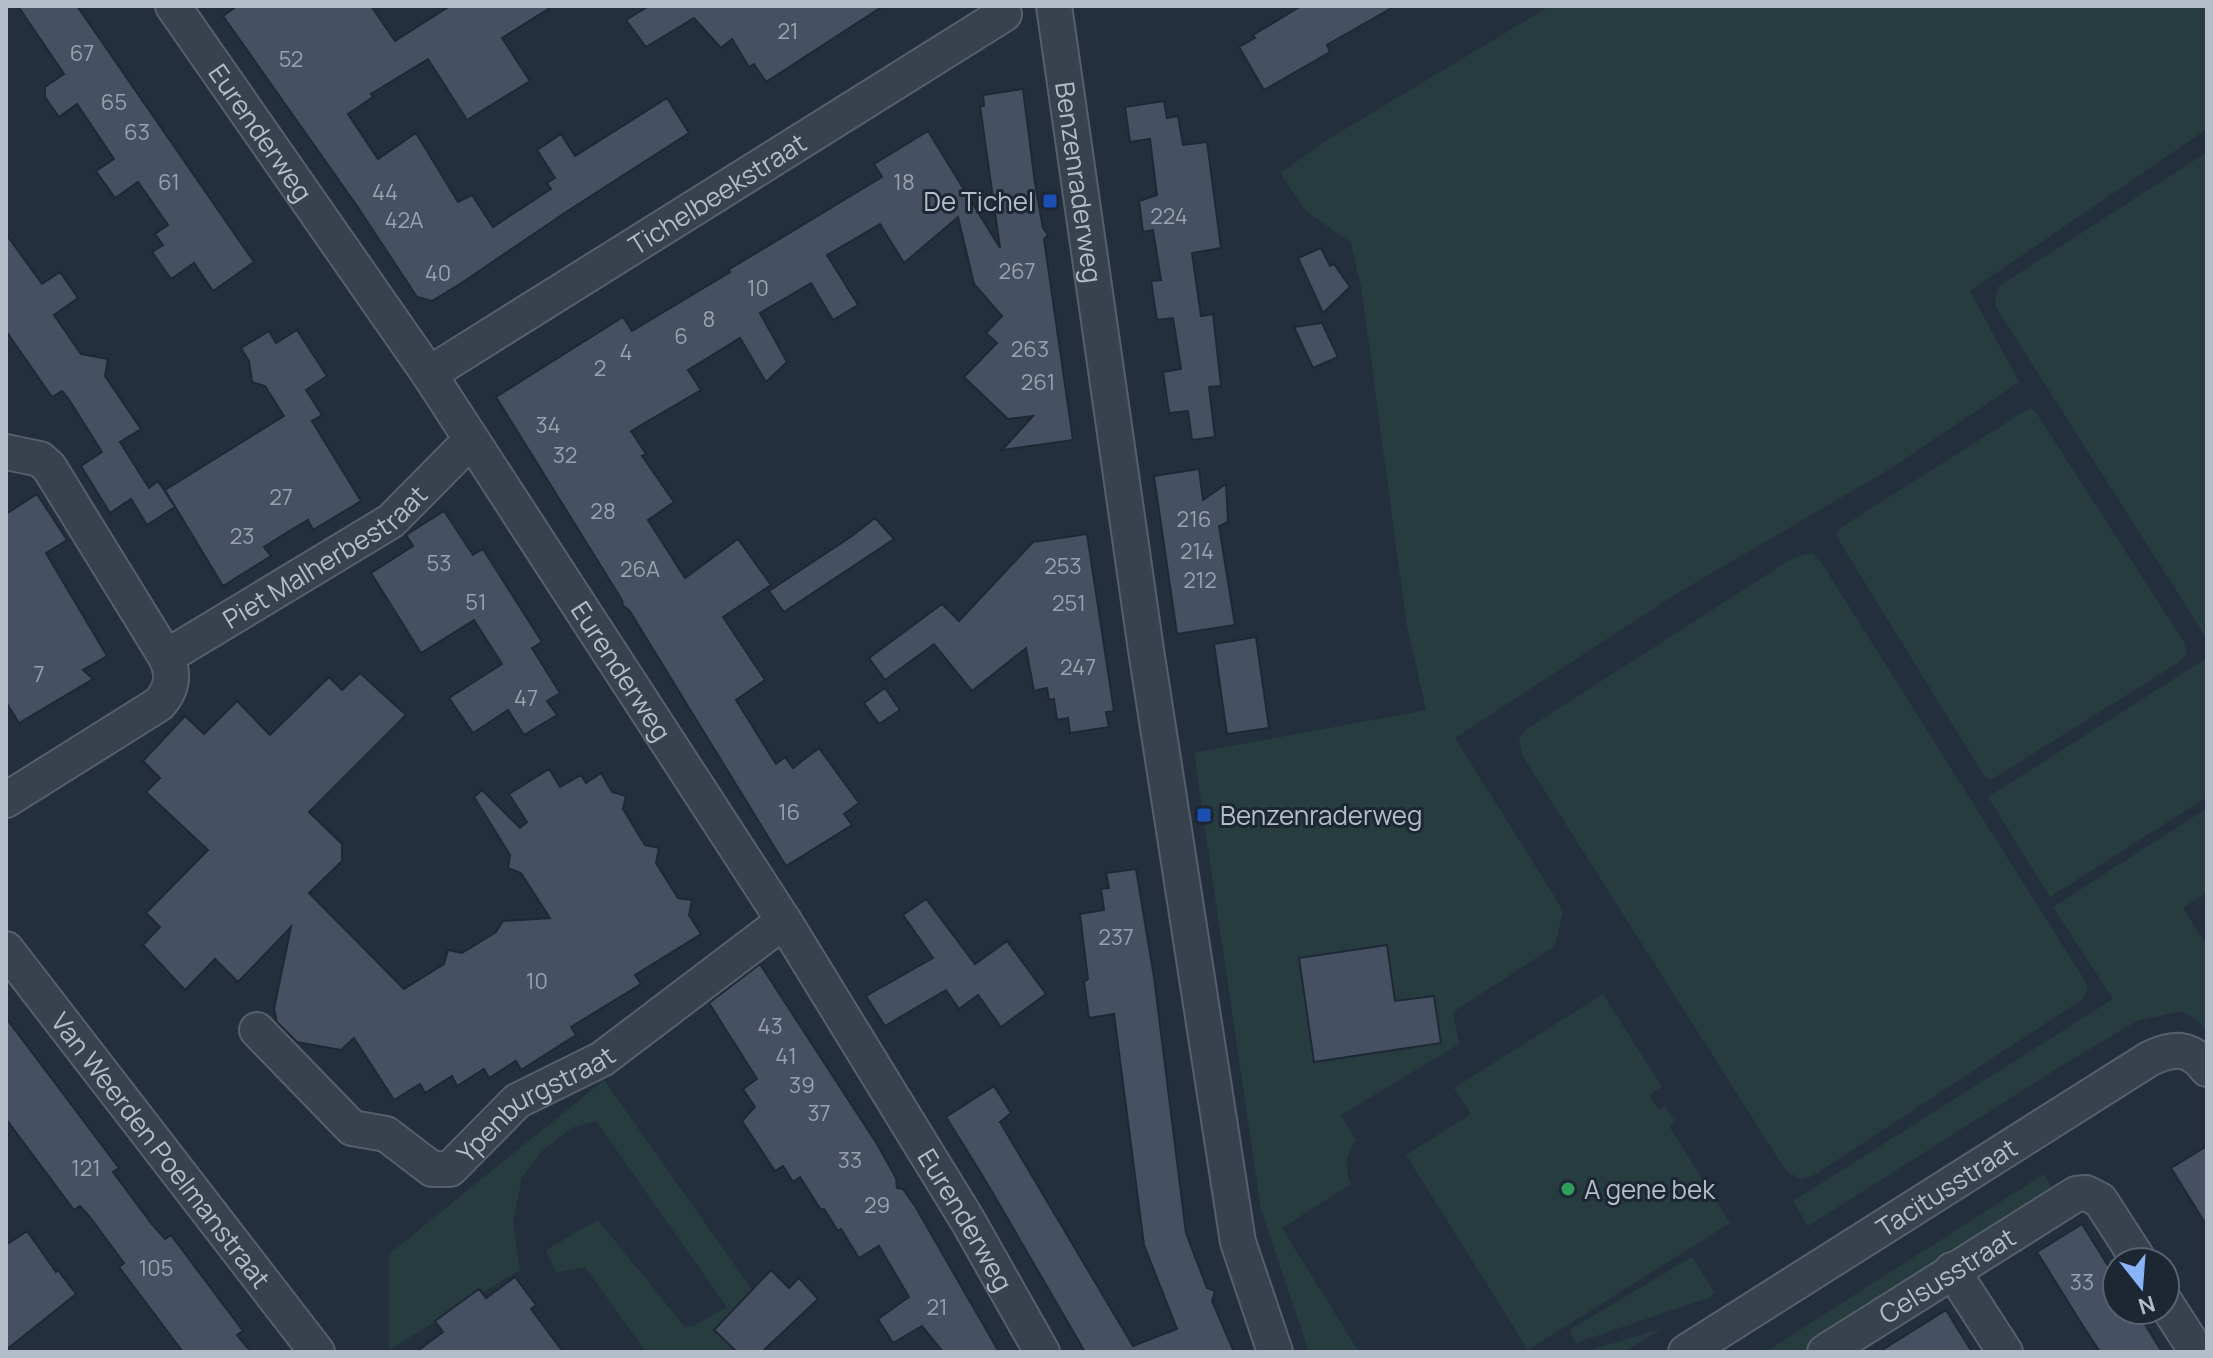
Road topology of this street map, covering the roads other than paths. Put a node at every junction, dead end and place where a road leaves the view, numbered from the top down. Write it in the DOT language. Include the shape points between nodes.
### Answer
graph roads {
  1 [pos="173,6"];
  2 [pos="1054,6"];
  3 [pos="1004,14"];
  4 [pos="429,374"];
  5 [pos="471,440"];
  6 [pos="16,454"];
  7 [pos="166,657"];
  8 [pos="6,800"];
  9 [pos="784,921"];
  10 [pos="6,949"];
  11 [pos="257,1030"];
  12 [pos="2207,1069"];
  13 [pos="2130,1246"];
  14 [pos="1952,1270"];
  15 [pos="2180,1326"];
  16 [pos="317,1352"];
  17 [pos="1042,1352"];
  18 [pos="1275,1352"];
  19 [pos="1686,1352"];
  20 [pos="1825,1352"];
  21 [pos="2005,1352"];
  22 [pos="2197,1352"];
  1 -- 4 [label="street, Eurenderweg"];
  2 -- 18 [label="street, Benzenraderweg" via="1238,1242"];
  3 -- 4 [label="street, Tichelbeekstraat"];
  4 -- 5 [label="street, Eurenderweg"];
  5 -- 7 [label="street, Piet Malherbestraat" via="391,521"];
  5 -- 9 [label="street, Eurenderweg"];
  6 -- 7 [label="street" via="40,459 49,467"];
  7 -- 8 [label="street" via="171,682 159,704"];
  9 -- 11 [label="street, Ypenburgstraat" via="602,1059 517,1101 450,1169 432,1169 386,1134 352,1128"];
  9 -- 17 [label="street, Eurenderweg"];
  10 -- 16 [label="street, Van Weerden Poelmanstraat"];
  12 -- 19 [label="street, Tacitusstraat" via="2180,1049 2149,1059"];
  13 -- 14 [label="street, Celsusstraat" via="2100,1200 2086,1193 2068,1198"];
  14 -- 20 [label="street, Celsusstraat"];
  14 -- 21 [label="street"];
  15 -- 22 [label="street"];
}
